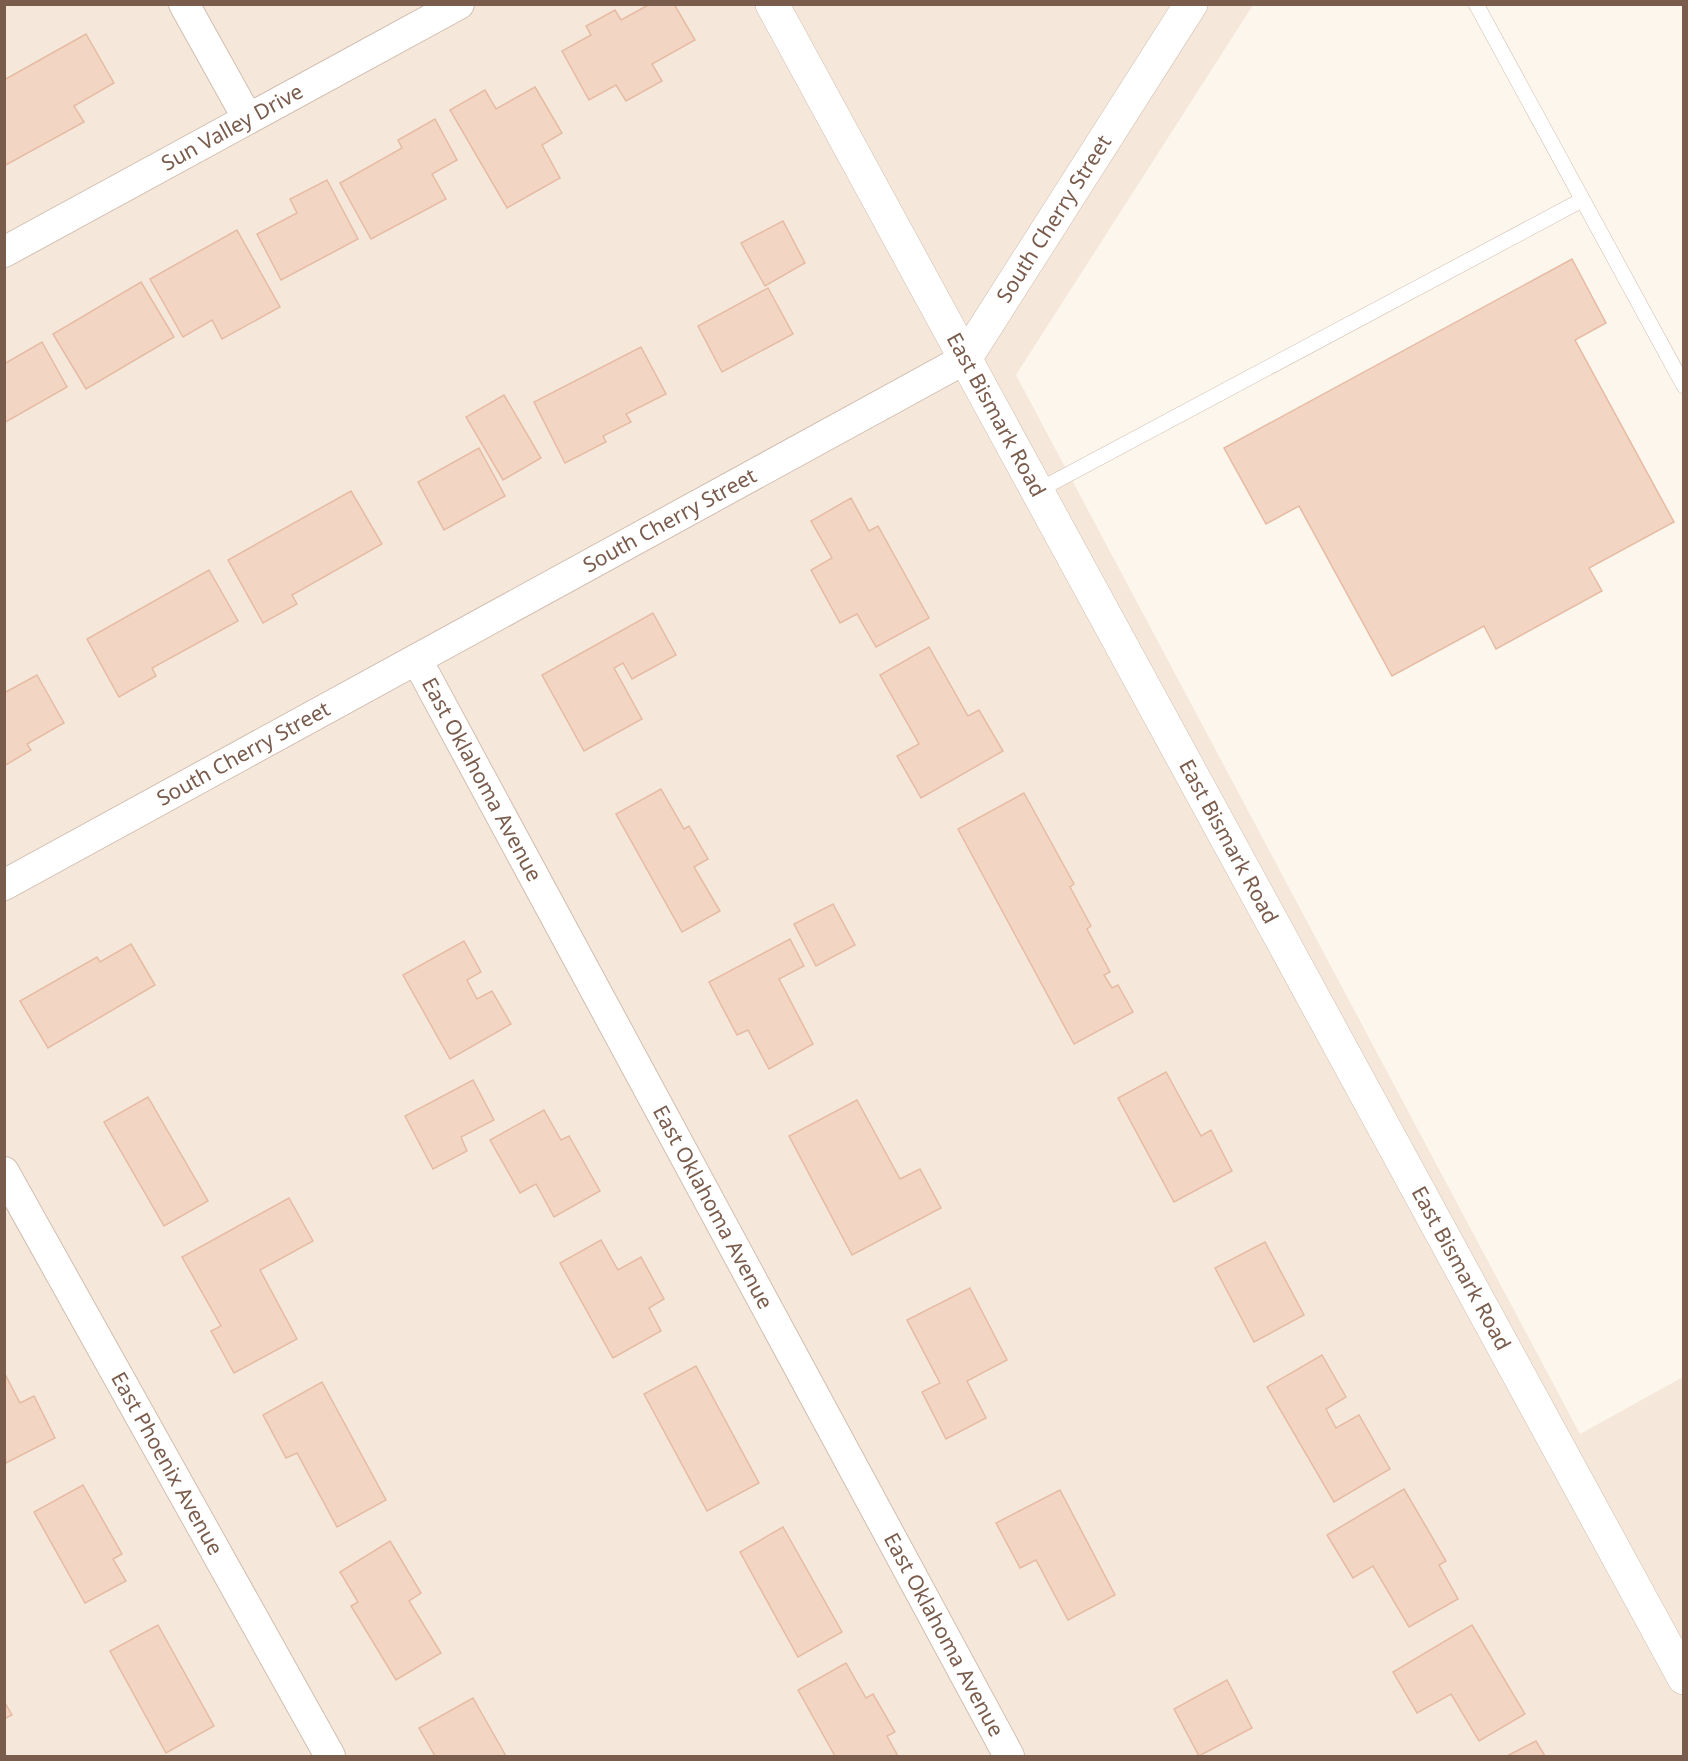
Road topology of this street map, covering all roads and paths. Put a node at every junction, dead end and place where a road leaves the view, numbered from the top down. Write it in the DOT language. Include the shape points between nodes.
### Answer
graph roads {
  1 [pos="184,4"];
  2 [pos="459,4"];
  3 [pos="772,4"];
  4 [pos="1191,4"];
  5 [pos="1476,4"];
  6 [pos="248,119"];
  7 [pos="1582,200"];
  8 [pos="4,252"];
  9 [pos="965,359"];
  10 [pos="1683,386"];
  11 [pos="1037,491"];
  12 [pos="417,660"];
  13 [pos="4,885"];
  14 [pos="4,1172"];
  15 [pos="1683,1678"];
  16 [pos="330,1756"];
  17 [pos="1009,1756"];
  1 -- 6 [label="street"];
  2 -- 6 [label="street, Sun Valley Drive"];
  3 -- 9 [label="street, East Bismark Road"];
  4 -- 9 [label="street, South Cherry Street"];
  5 -- 7 [label="lane"];
  6 -- 8 [label="street, Sun Valley Drive"];
  7 -- 10 [label="lane"];
  7 -- 11 [label="lane"];
  9 -- 11 [label="street, East Bismark Road"];
  9 -- 12 [label="street, South Cherry Street"];
  11 -- 15 [label="street, East Bismark Road"];
  12 -- 13 [label="street, South Cherry Street"];
  12 -- 17 [label="street, East Oklahoma Avenue"];
  14 -- 16 [label="street, East Phoenix Avenue"];
}
